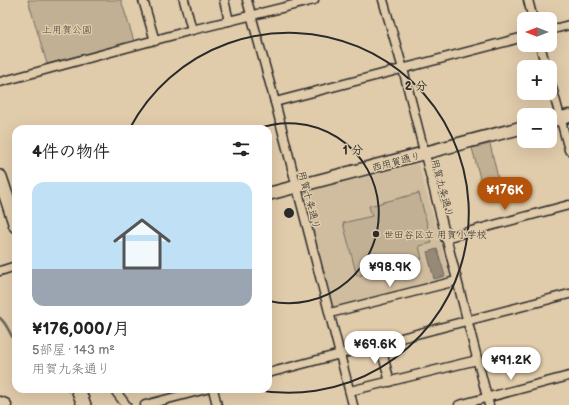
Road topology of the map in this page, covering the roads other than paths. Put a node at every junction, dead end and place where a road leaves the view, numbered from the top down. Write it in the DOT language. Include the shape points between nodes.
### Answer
graph roads {
  1 [pos="143,0"];
  2 [pos="184,0"];
  3 [pos="224,0"];
  4 [pos="247,0"];
  5 [pos="314,0"];
  6 [pos="383,0"];
  7 [pos="528,0"];
  8 [pos="531,12"];
  9 [pos="251,16"];
  10 [pos="229,21"];
  11 [pos="569,25"];
  12 [pos="557,28"];
  13 [pos="192,30"];
  14 [pos="517,39"];
  15 [pos="155,40"];
  16 [pos="403,69"];
  17 [pos="0,82"];
  18 [pos="555,100"];
  19 [pos="275,102"];
  20 [pos="560,118"];
  21 [pos="517,130"];
  22 [pos="569,150"];
  23 [pos="423,154"];
  24 [pos="0,177"];
  25 [pos="296,187"];
  26 [pos="272,193"];
  27 [pos="569,205"];
  28 [pos="12,214"];
  29 [pos="445,238"];
  30 [pos="12,267"];
  31 [pos="0,271"];
  32 [pos="456,281"];
  33 [pos="569,294"];
  34 [pos="330,314"];
  35 [pos="467,321"];
  36 [pos="380,344"];
  37 [pos="340,354"];
  38 [pos="477,360"];
  39 [pos="272,372"];
  40 [pos="569,376"];
  41 [pos="390,382"];
  42 [pos="350,391"];
  43 [pos="80,393"];
  44 [pos="117,393"];
  45 [pos="191,393"];
  46 [pos="214,393"];
  47 [pos="488,401"];
  48 [pos="0,403"];
  49 [pos="5,405"];
  50 [pos="84,405"];
  51 [pos="126,405"];
  52 [pos="145,405"];
  53 [pos="217,405"];
  54 [pos="353,405"];
  55 [pos="459,405"];
  1 -- 15 [label="street"];
  2 -- 13 [label="street"];
  3 -- 10 [label="street"];
  4 -- 9 [label="street, 用賀十条通り"];
  5 -- 9 [label="street"];
  6 -- 16 [label="street, 用賀九条通り"];
  7 -- 8 [label="street"];
  9 -- 10 [label="street"];
  9 -- 19 [label="street, 用賀十条通り"];
  10 -- 13 [label="street"];
  11 -- 12 [label="street"];
  13 -- 15 [label="street"];
  14 -- 16 [label="street"];
  15 -- 17 [label="street"];
  16 -- 19 [label="street"];
  16 -- 23 [label="street, 用賀九条通り"];
  18 -- 20 [label="street"];
  19 -- 25 [label="street, 用賀十条通り"];
  20 -- 22 [label="street"];
  21 -- 23 [label="street, 西用賀通り"];
  23 -- 25 [label="street, 西用賀通り"];
  23 -- 29 [label="street, 用賀九条通り"];
  24 -- 28 [label="main road"];
  25 -- 26 [label="street, 西用賀通り"];
  25 -- 34 [label="street, 用賀十条通り"];
  27 -- 29 [label="street"];
  29 -- 32 [label="street, 用賀九条通り"];
  30 -- 31 [label="street"];
  32 -- 34 [label="street"];
  32 -- 35 [label="street, 用賀九条通り"];
  33 -- 35 [label="street"];
  34 -- 37 [label="street, 用賀十条通り"];
  35 -- 36 [label="street"];
  35 -- 38 [label="street, 用賀九条通り"];
  36 -- 37 [label="street"];
  36 -- 41 [label="street"];
  37 -- 39 [label="street"];
  37 -- 42 [label="street, 用賀十条通り"];
  38 -- 41 [label="street"];
  38 -- 47 [label="street, 用賀九条通り"];
  40 -- 47 [label="street"];
  41 -- 42 [label="street"];
  42 -- 54 [label="street, 用賀十条通り"];
  43 -- 50 [label="main road"];
  44 -- 51 [label="street"];
  45 -- 52 [label="street"];
  46 -- 53 [label="street"];
  47 -- 55 [label="street"];
  48 -- 49 [label="street"];
}
